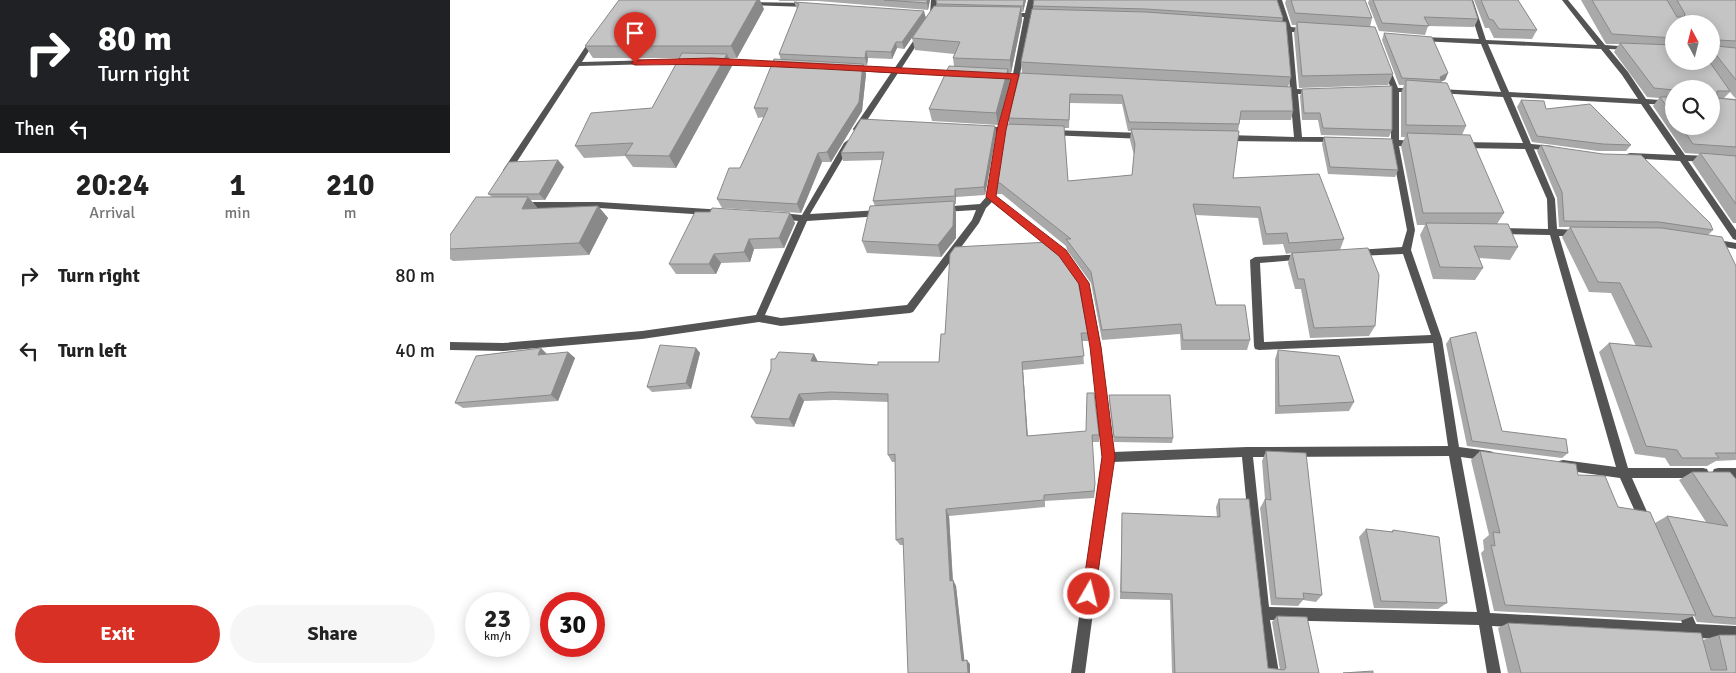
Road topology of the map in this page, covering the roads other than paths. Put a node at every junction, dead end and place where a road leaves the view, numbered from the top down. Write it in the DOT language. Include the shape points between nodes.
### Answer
graph roads {
  1 [pos="934,0"];
  2 [pos="1031,0"];
  3 [pos="1279,0"];
  4 [pos="1470,0"];
  5 [pos="1565,0"];
  6 [pos="742,4"];
  7 [pos="818,5"];
  8 [pos="924,13"];
  9 [pos="933,14"];
  10 [pos="943,14"];
  11 [pos="1000,15"];
  12 [pos="1028,16"];
  13 [pos="1048,16"];
  14 [pos="928,22"];
  15 [pos="1268,28"];
  16 [pos="1288,29"];
  17 [pos="922,30"];
  18 [pos="1316,31"];
  19 [pos="597,34"];
  20 [pos="1410,38"];
  21 [pos="1484,43"];
  22 [pos="1603,47"];
  23 [pos="1638,49"];
  24 [pos="1381,54"];
  25 [pos="703,61"];
  26 [pos="712,61"];
  27 [pos="577,64"];
  28 [pos="790,65"];
  29 [pos="848,69"];
  30 [pos="896,72"];
  31 [pos="970,74"];
  32 [pos="988,75"];
  33 [pos="1016,76"];
  34 [pos="1036,77"];
  35 [pos="1367,90"];
  36 [pos="1395,90"];
  37 [pos="1423,90"];
  38 [pos="1273,91"];
  39 [pos="1321,91"];
  40 [pos="1432,91"];
  41 [pos="1293,92"];
  42 [pos="1506,93"];
  43 [pos="1643,101"];
  44 [pos="1665,102"];
  45 [pos="861,121"];
  46 [pos="871,122"];
  47 [pos="974,129"];
  48 [pos="1002,130"];
  49 [pos="1030,132"];
  50 [pos="1040,132"];
  51 [pos="1153,137"];
  52 [pos="1221,138"];
  53 [pos="1298,138"];
  54 [pos="1346,140"];
  55 [pos="1375,142"];
  56 [pos="1395,143"];
  57 [pos="1424,144"];
  58 [pos="1453,144"];
  59 [pos="1530,146"];
  60 [pos="1559,150"];
  61 [pos="1616,156"];
  62 [pos="1681,157"];
  63 [pos="1718,160"];
  64 [pos="501,180"];
  65 [pos="991,197"];
  66 [pos="513,205"];
  67 [pos="982,207"];
  68 [pos="932,210"];
  69 [pos="893,212"];
  70 [pos="736,213"];
  71 [pos="775,216"];
  72 [pos="804,218"];
  73 [pos="1486,231"];
  74 [pos="1552,232"];
  75 [pos="1589,233"];
  76 [pos="1736,237"];
  77 [pos="1699,240"];
  78 [pos="1736,246"];
  79 [pos="1406,250"];
  80 [pos="1350,254"];
  81 [pos="1313,256"];
  82 [pos="759,318"];
  83 [pos="1437,339"];
  84 [pos="450,346"];
  85 [pos="1454,451"];
  86 [pos="1247,452"];
  87 [pos="1108,457"];
  88 [pos="1502,457"];
  89 [pos="1549,463"];
  90 [pos="1624,473"];
  91 [pos="1736,473"];
  92 [pos="1651,534"];
  93 [pos="1677,595"];
  94 [pos="1263,613"];
  95 [pos="1485,619"];
  96 [pos="1692,630"];
  97 [pos="1736,633"];
  98 [pos="1078,673"];
  99 [pos="1272,673"];
  100 [pos="1494,673"];
  101 [pos="1702,673"];
  1 -- 9 [label="street"];
  2 -- 12 [label="street"];
  3 -- 16 [label="street"];
  4 -- 21 [label="street"];
  5 -- 22 [label="street"];
  6 -- 7 [label="street"];
  8 -- 9 [label="street"];
  9 -- 10 [label="street"];
  9 -- 14 [label="street"];
  11 -- 12 [label="street"];
  12 -- 13 [label="street"];
  12 -- 33 [label="street"];
  15 -- 16 [label="street"];
  16 -- 18 [label="street"];
  16 -- 41 [label="street"];
  17 -- 30 [label="street"];
  19 -- 27 [label="street"];
  20 -- 21 [label="street"];
  21 -- 22 [label="street"];
  21 -- 42 [label="street"];
  22 -- 23 [label="street"];
  22 -- 43 [label="street"];
  24 -- 36 [label="street"];
  25 -- 27 [label="street"];
  26 -- 28 [label="street"];
  27 -- 64 [label="street"];
  29 -- 30 [label="street"];
  30 -- 31 [label="street"];
  30 -- 45 [label="street"];
  32 -- 33 [label="street"];
  33 -- 34 [label="street"];
  33 -- 48 [label="street"];
  35 -- 36 [label="street"];
  36 -- 37 [label="street"];
  36 -- 56 [label="street"];
  38 -- 41 [label="street"];
  39 -- 41 [label="street"];
  40 -- 42 [label="street"];
  41 -- 53 [label="street"];
  42 -- 43 [label="street"];
  42 -- 59 [label="street"];
  43 -- 44 [label="street"];
  43 -- 62 [label="street"];
  45 -- 46 [label="street"];
  45 -- 72 [label="street"];
  47 -- 48 [label="street"];
  48 -- 49 [label="street"];
  48 -- 65 [label="street"];
  50 -- 51 [label="street"];
  52 -- 53 [label="street"];
  53 -- 54 [label="street"];
  55 -- 56 [label="street"];
  56 -- 57 [label="street"];
  56 -- 79 [label="street" via="1416,230"];
  58 -- 59 [label="street"];
  59 -- 60 [label="street"];
  59 -- 74 [label="street" via="1551,199"];
  61 -- 62 [label="street"];
  62 -- 63 [label="street"];
  62 -- 76 [label="street"];
  65 -- 67 [label="street"];
  65 -- 87 [label="street" via="1062,253 1084,283 1096,347"];
  66 -- 70 [label="street" via="598,205"];
  67 -- 68 [label="street"];
  67 -- 82 [label="street" via="976,221 910,309 781,322"];
  69 -- 72 [label="street"];
  71 -- 72 [label="street"];
  72 -- 82 [label="street"];
  73 -- 74 [label="street"];
  74 -- 75 [label="street"];
  74 -- 90 [label="street"];
  77 -- 78 [label="street"];
  79 -- 80 [label="street"];
  79 -- 83 [label="street"];
  81 -- 83 [label="street" via="1255,260 1259,346"];
  82 -- 84 [label="street" via="642,335 503,347"];
  83 -- 85 [label="street"];
  85 -- 86 [label="street"];
  85 -- 88 [label="street"];
  85 -- 95 [label="street"];
  86 -- 87 [label="street"];
  86 -- 94 [label="street"];
  87 -- 98 [label="street"];
  89 -- 90 [label="street"];
  90 -- 91 [label="street"];
  90 -- 92 [label="street"];
  93 -- 96 [label="street"];
  94 -- 95 [label="street"];
  94 -- 99 [label="street"];
  95 -- 96 [label="street"];
  95 -- 100 [label="street"];
  96 -- 97 [label="street"];
  96 -- 101 [label="street"];
}
